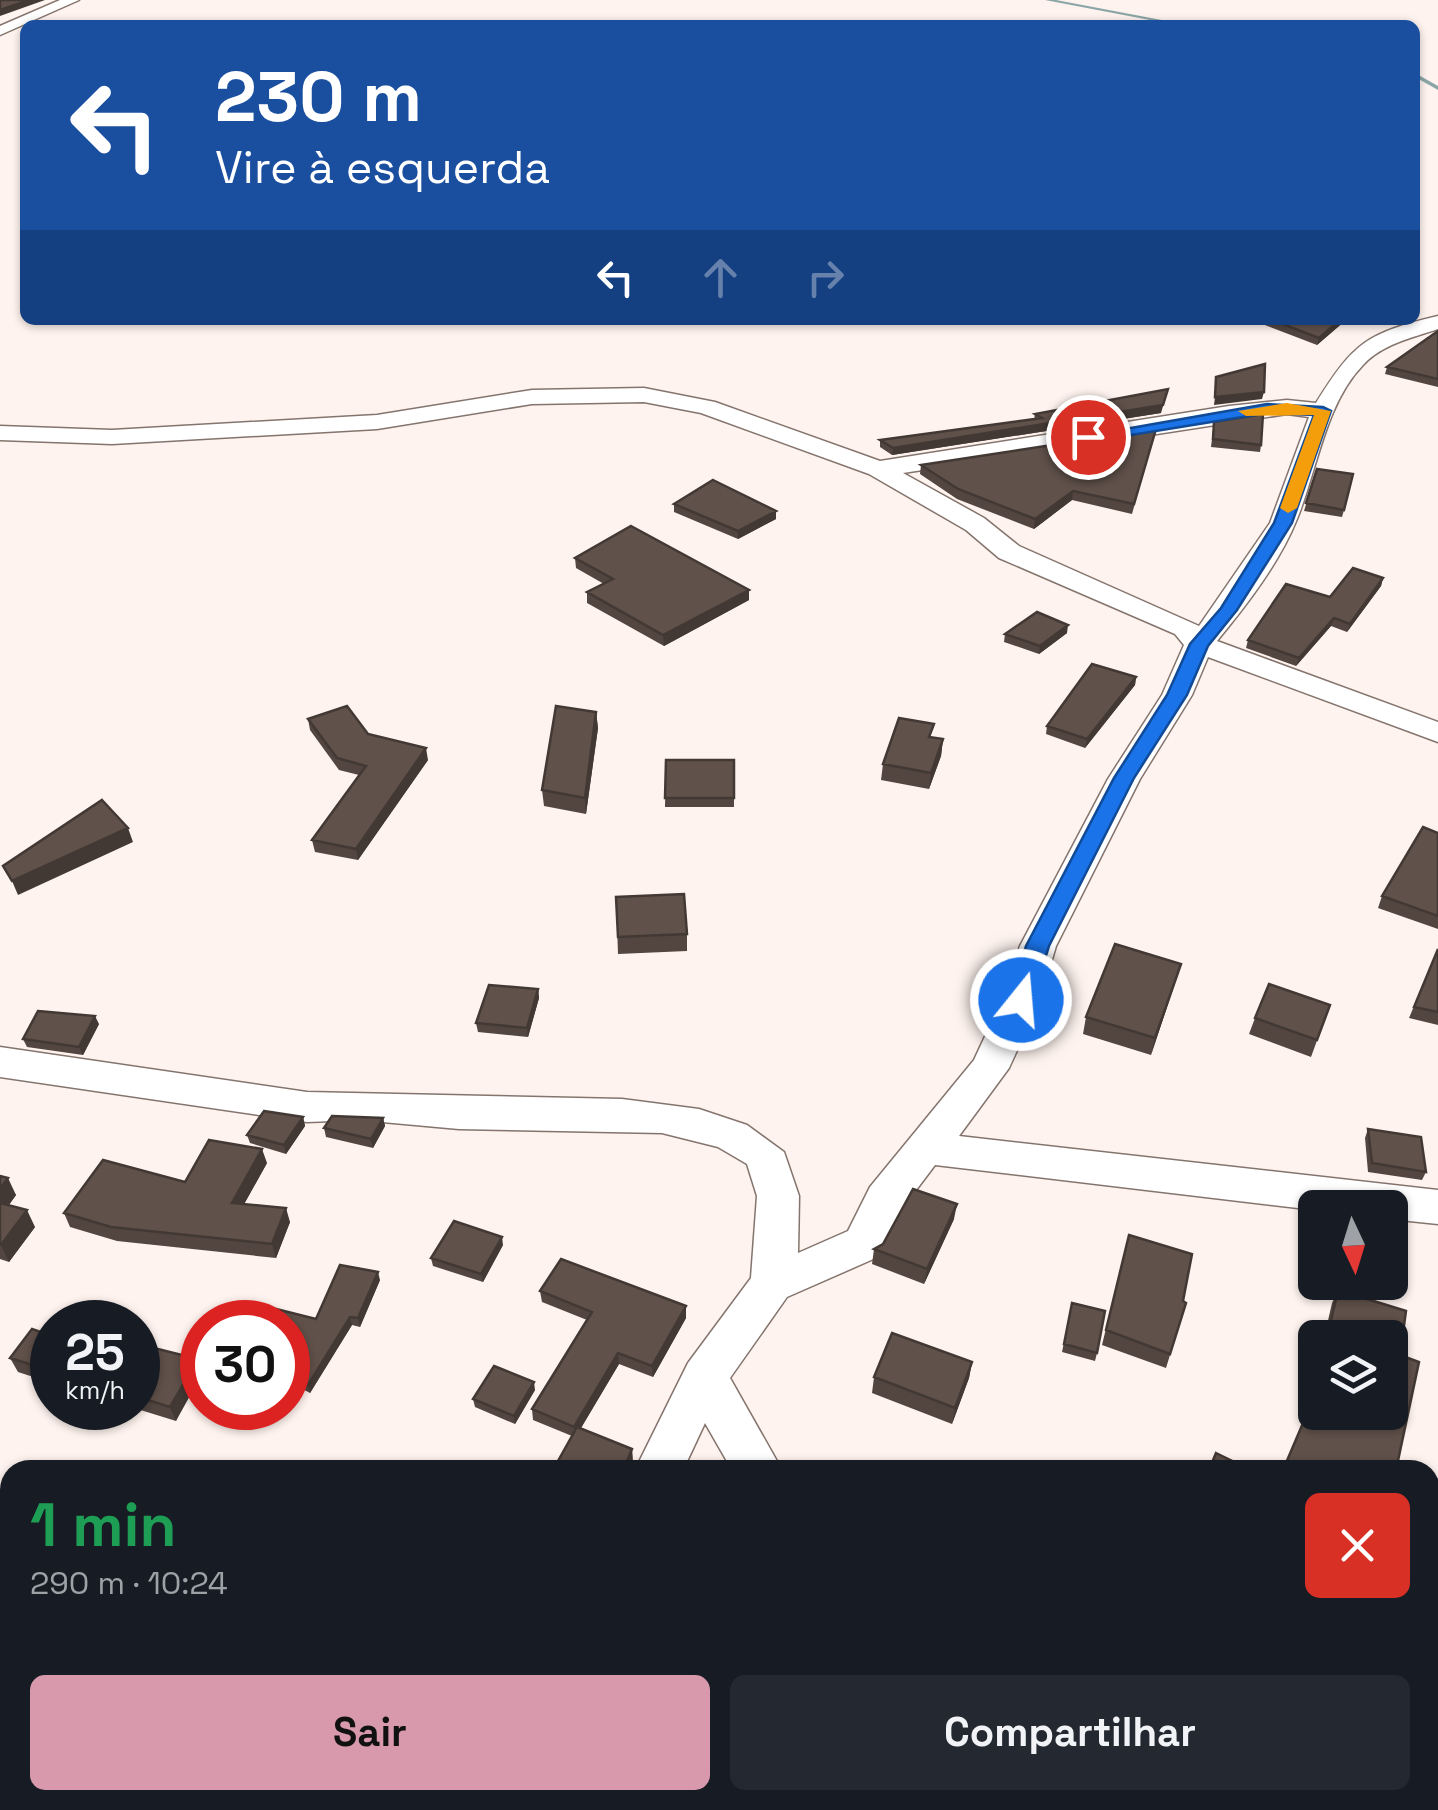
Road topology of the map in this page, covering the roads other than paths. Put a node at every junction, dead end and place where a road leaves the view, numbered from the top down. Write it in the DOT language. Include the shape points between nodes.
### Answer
graph roads {
  1 [pos="72,0"];
  2 [pos="27,20"];
  3 [pos="1438,322"];
  4 [pos="1323,411"];
  5 [pos="0,433"];
  6 [pos="878,469"];
  7 [pos="1199,644"];
  8 [pos="1438,733"];
  9 [pos="0,1062"];
  10 [pos="923,1148"];
  11 [pos="1438,1206"];
  12 [pos="772,1284"];
  13 [pos="704,1378"];
  14 [pos="664,1460"];
  15 [pos="752,1460"];
  1 -- 2 [label="street"];
  3 -- 4 [label="street" via="1362,351"];
  4 -- 6 [label="street" via="1267,408"];
  4 -- 7 [label="street" via="1283,523"];
  5 -- 6 [label="street" via="112,437 377,422 532,397 644,394 707,407"];
  6 -- 7 [label="street" via="1009,552 1185,628"];
  7 -- 8 [label="street"];
  7 -- 10 [label="street" via="1038,946 990,1068"];
  9 -- 12 [label="street" via="310,1108 548,1113 689,1124 734,1138 773,1166 779,1202"];
  10 -- 11 [label="street"];
  10 -- 12 [label="street" via="885,1199 863,1244"];
  12 -- 13 [label="street"];
  13 -- 14 [label="street"];
  13 -- 15 [label="street"];
}
